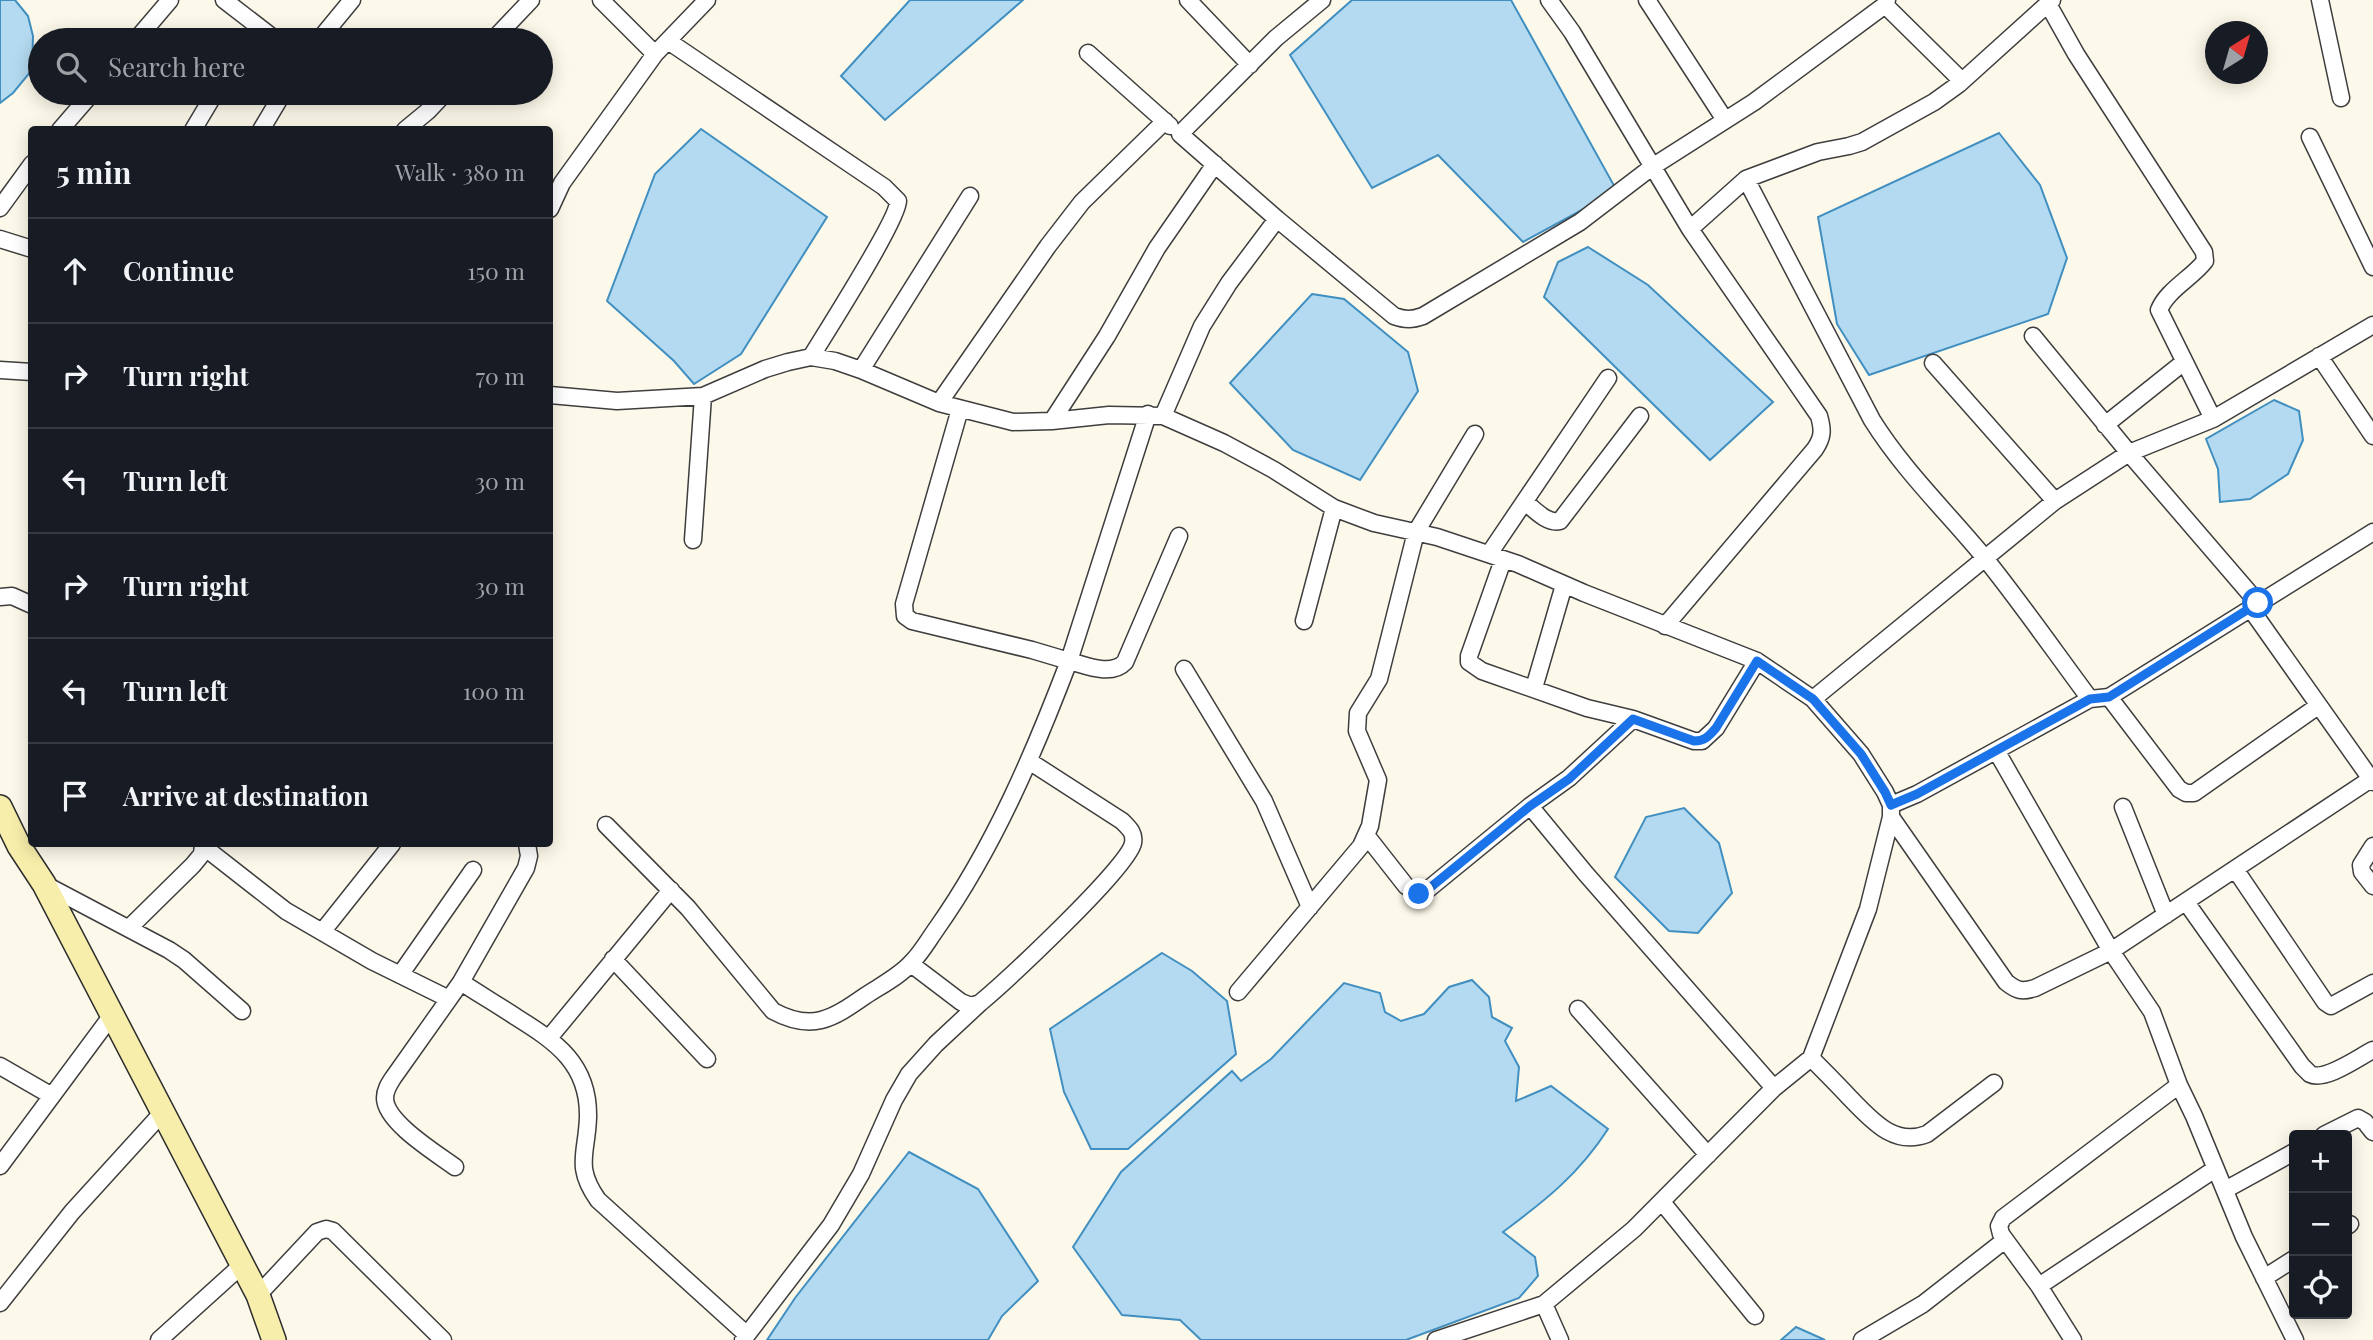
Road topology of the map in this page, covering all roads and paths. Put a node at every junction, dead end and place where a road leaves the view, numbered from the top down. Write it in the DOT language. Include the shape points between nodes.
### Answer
graph roads {
  1 [pos="170,0"];
  2 [pos="224,0"];
  3 [pos="352,0"];
  4 [pos="531,0"];
  5 [pos="601,0"];
  6 [pos="706,0"];
  7 [pos="1188,0"];
  8 [pos="1322,0"];
  9 [pos="1549,0"];
  10 [pos="1647,0"];
  11 [pos="2320,0"];
  12 [pos="1886,2"];
  13 [pos="2050,2"];
  14 [pos="257,26"];
  15 [pos="146,28"];
  16 [pos="260,28"];
  17 [pos="329,28"];
  18 [pos="504,28"];
  19 [pos="668,41"];
  20 [pos="1088,53"];
  21 [pos="655,54"];
  22 [pos="1250,65"];
  23 [pos="1962,81"];
  24 [pos="2341,98"];
  25 [pos="82,105"];
  26 [pos="208,105"];
  27 [pos="276,105"];
  28 [pos="434,105"];
  29 [pos="1725,120"];
  30 [pos="1165,121"];
  31 [pos="64,126"];
  32 [pos="195,126"];
  33 [pos="263,126"];
  34 [pos="410,126"];
  35 [pos="1180,134"];
  36 [pos="2310,137"];
  37 [pos="1215,164"];
  38 [pos="1653,167"];
  39 [pos="28,170"];
  40 [pos="1746,179"];
  41 [pos="970,196"];
  42 [pos="553,202"];
  43 [pos="0,208"];
  44 [pos="1277,219"];
  45 [pos="1690,229"];
  46 [pos="0,239"];
  47 [pos="28,248"];
  48 [pos="2373,267"];
  49 [pos="2373,325"];
  50 [pos="2033,336"];
  51 [pos="2319,356"];
  52 [pos="811,358"];
  53 [pos="2184,362"];
  54 [pos="1933,363"];
  55 [pos="0,370"];
  56 [pos="861,370"];
  57 [pos="28,372"];
  58 [pos="1608,378"];
  59 [pos="553,395"];
  60 [pos="703,396"];
  61 [pos="939,403"];
  62 [pos="960,409"];
  63 [pos="1156,415"];
  64 [pos="1640,416"];
  65 [pos="2213,419"];
  66 [pos="1052,421"];
  67 [pos="2105,425"];
  68 [pos="1475,434"];
  69 [pos="2373,436"];
  70 [pos="2129,453"];
  71 [pos="2055,501"];
  72 [pos="1525,502"];
  73 [pos="1334,508"];
  74 [pos="1416,532"];
  75 [pos="2373,532"];
  76 [pos="1179,536"];
  77 [pos="693,540"];
  78 [pos="1496,557"];
  79 [pos="1984,558"];
  80 [pos="1564,585"];
  81 [pos="0,597"];
  82 [pos="28,603"];
  83 [pos="2254,606"];
  84 [pos="1304,621"];
  85 [pos="1665,626"];
  86 [pos="1069,661"];
  87 [pos="1757,661"];
  88 [pos="1184,669"];
  89 [pos="1534,688"];
  90 [pos="2109,697"];
  91 [pos="1813,699"];
  92 [pos="2090,699"];
  93 [pos="2318,706"];
  94 [pos="1633,719"];
  95 [pos="1997,752"];
  96 [pos="1029,761"];
  97 [pos="2372,780"];
  98 [pos="1530,806"];
  99 [pos="0,807"];
  100 [pos="2123,807"];
  101 [pos="1891,811"];
  102 [pos="606,825"];
  103 [pos="1366,835"];
  104 [pos="9,844"];
  105 [pos="2373,846"];
  106 [pos="204,847"];
  107 [pos="206,847"];
  108 [pos="390,847"];
  109 [pos="528,847"];
  110 [pos="2235,869"];
  111 [pos="473,870"];
  112 [pos="44,884"];
  113 [pos="2373,886"];
  114 [pos="671,890"];
  115 [pos="2186,902"];
  116 [pos="1310,907"];
  117 [pos="2166,915"];
  118 [pos="129,928"];
  119 [pos="322,932"];
  120 [pos="2111,951"];
  121 [pos="614,959"];
  122 [pos="911,964"];
  123 [pos="400,975"];
  124 [pos="461,982"];
  125 [pos="2373,983"];
  126 [pos="1238,992"];
  127 [pos="449,999"];
  128 [pos="980,1003"];
  129 [pos="1578,1009"];
  130 [pos="242,1011"];
  131 [pos="112,1015"];
  132 [pos="549,1038"];
  133 [pos="2373,1050"];
  134 [pos="1811,1058"];
  135 [pos="707,1059"];
  136 [pos="0,1066"];
  137 [pos="1994,1083"];
  138 [pos="2179,1085"];
  139 [pos="1774,1088"];
  140 [pos="52,1096"];
  141 [pos="163,1112"];
  142 [pos="2334,1130"];
  143 [pos="2373,1132"];
  144 [pos="1708,1155"];
  145 [pos="2289,1155"];
  146 [pos="0,1166"];
  147 [pos="455,1167"];
  148 [pos="2215,1169"];
  149 [pos="2225,1190"];
  150 [pos="1662,1202"];
  151 [pos="2005,1240"];
  152 [pos="2289,1262"];
  153 [pos="242,1265"];
  154 [pos="2264,1278"];
  155 [pos="2039,1286"];
  156 [pos="258,1295"];
  157 [pos="0,1303"];
  158 [pos="1544,1304"];
  159 [pos="1755,1316"];
  160 [pos="744,1337"];
  161 [pos="159,1340"];
  162 [pos="274,1340"];
  163 [pos="443,1340"];
  164 [pos="1436,1340"];
  165 [pos="1560,1340"];
  166 [pos="1862,1340"];
  167 [pos="2073,1340"];
  168 [pos="2295,1340"];
  1 -- 15 [label="street"];
  2 -- 14 [label="street"];
  3 -- 17 [label="street"];
  4 -- 18 [label="street"];
  5 -- 21 [label="street"];
  6 -- 19 [label="street"];
  7 -- 22 [label="street"];
  8 -- 22 [label="street"];
  9 -- 38 [label="street"];
  10 -- 29 [label="street"];
  11 -- 24 [label="street"];
  12 -- 23 [label="street"];
  12 -- 29 [label="street"];
  13 -- 23 [label="street"];
  13 -- 53 [label="street" via="2076,54 2204,253 2199,269 2159,310"];
  14 -- 16 [label="street"];
  19 -- 21 [label="street"];
  19 -- 52 [label="street" via="898,201 886,230"];
  20 -- 30 [label="street"];
  21 -- 42 [label="street" via="562,183"];
  22 -- 35 [label="street"];
  23 -- 40 [label="street" via="1862,142 1818,152"];
  25 -- 31 [label="street"];
  26 -- 32 [label="street"];
  27 -- 33 [label="street"];
  28 -- 34 [label="street"];
  29 -- 38 [label="street"];
  30 -- 35 [label="street"];
  30 -- 61 [label="street" via="1082,202"];
  35 -- 37 [label="street"];
  36 -- 48 [label="street"];
  37 -- 44 [label="street"];
  37 -- 66 [label="street" via="1157,248"];
  38 -- 44 [label="street" via="1580,222 1413,320 1394,316"];
  38 -- 45 [label="street"];
  39 -- 43 [label="street"];
  40 -- 45 [label="street"];
  40 -- 79 [label="street" via="1889,448"];
  41 -- 56 [label="street"];
  44 -- 63 [label="street" via="1202,326"];
  45 -- 85 [label="street" via="1819,416 1823,429 1815,449"];
  46 -- 47 [label="street"];
  49 -- 51 [label="street"];
  50 -- 67 [label="street"];
  51 -- 65 [label="street"];
  51 -- 69 [label="street"];
  52 -- 56 [label="street"];
  52 -- 60 [label="street" via="765,369"];
  53 -- 65 [label="street"];
  53 -- 67 [label="street"];
  54 -- 71 [label="street"];
  55 -- 57 [label="street"];
  56 -- 61 [label="street"];
  58 -- 72 [label="street"];
  59 -- 60 [label="street" via="617,401"];
  60 -- 77 [label="street"];
  61 -- 62 [label="street"];
  62 -- 66 [label="street" via="1013,422"];
  62 -- 86 [label="street" via="904,604 905,616"];
  63 -- 66 [label="street"];
  63 -- 73 [label="street" via="1224,443"];
  63 -- 86 [label="street"];
  64 -- 72 [label="street" via="1560,521 1548,520"];
  65 -- 70 [label="street"];
  67 -- 70 [label="street"];
  68 -- 74 [label="street"];
  70 -- 71 [label="street"];
  70 -- 83 [label="street"];
  71 -- 79 [label="street"];
  72 -- 78 [label="street"];
  73 -- 74 [label="street"];
  73 -- 84 [label="street"];
  74 -- 78 [label="street"];
  74 -- 103 [label="street" via="1379,679 1356,721 1378,780"];
  75 -- 83 [label="street"];
  76 -- 86 [label="street" via="1125,662 1105,669"];
  78 -- 80 [label="street"];
  78 -- 89 [label="street" via="1469,662 1482,671"];
  79 -- 91 [label="street"];
  79 -- 92 [label="street"];
  80 -- 85 [label="street"];
  80 -- 89 [label="street"];
  81 -- 82 [label="street" via="12,596"];
  83 -- 90 [label="street"];
  83 -- 93 [label="street"];
  85 -- 87 [label="street"];
  86 -- 96 [label="street"];
  87 -- 91 [label="street"];
  87 -- 94 [label="street" via="1716,728 1702,741"];
  88 -- 116 [label="street" via="1264,801"];
  89 -- 94 [label="street" via="1587,709"];
  90 -- 92 [label="street"];
  90 -- 93 [label="street" via="2186,793 2194,793"];
  91 -- 101 [label="street" via="1861,754 1885,792"];
  92 -- 95 [label="street"];
  93 -- 97 [label="street"];
  94 -- 98 [label="street" via="1569,779"];
  95 -- 101 [label="street"];
  95 -- 120 [label="street"];
  96 -- 122 [label="street" via="971,877"];
  96 -- 128 [label="street" via="1122,821 1132,831 1133,842 1111,875"];
  97 -- 110 [label="street"];
  98 -- 103 [label="street" via="1419,894 1406,886"];
  98 -- 139 [label="street"];
  99 -- 104 [label="main road"];
  100 -- 117 [label="street"];
  101 -- 120 [label="street" via="2015,990 2035,988"];
  101 -- 134 [label="street" via="1868,909"];
  102 -- 114 [label="street"];
  103 -- 116 [label="street"];
  104 -- 112 [label="main road"];
  105 -- 113 [label="street" via="2361,865"];
  106 -- 118 [label="street" via="193,865"];
  107 -- 119 [label="street" via="286,911"];
  108 -- 119 [label="street"];
  109 -- 124 [label="street" via="526,868"];
  110 -- 115 [label="street"];
  110 -- 125 [label="street" via="2325,1002 2338,1004"];
  111 -- 123 [label="street"];
  112 -- 118 [label="street"];
  112 -- 131 [label="main road"];
  114 -- 121 [label="street"];
  114 -- 122 [label="street" via="773,1011 785,1017 817,1021 835,1017"];
  115 -- 117 [label="street"];
  115 -- 133 [label="street" via="2310,1074 2327,1075"];
  116 -- 126 [label="street"];
  117 -- 120 [label="street"];
  118 -- 130 [label="street" via="184,960"];
  119 -- 123 [label="street"];
  120 -- 138 [label="street" via="2152,1012"];
  121 -- 132 [label="street"];
  121 -- 135 [label="street"];
  122 -- 128 [label="street" via="961,1002"];
  123 -- 127 [label="street"];
  124 -- 127 [label="street"];
  124 -- 132 [label="street"];
  127 -- 147 [label="street" via="393,1077 384,1101 398,1123"];
  128 -- 160 [label="street" via="909,1074 831,1225"];
  129 -- 144 [label="street"];
  131 -- 140 [label="street"];
  131 -- 141 [label="main road"];
  132 -- 160 [label="street" via="580,1073 588,1115 583,1166 598,1200"];
  134 -- 137 [label="street" via="1878,1126 1902,1137 1927,1134"];
  134 -- 139 [label="street"];
  136 -- 140 [label="street"];
  138 -- 148 [label="street"];
  138 -- 151 [label="street" via="2003,1218 1999,1226"];
  139 -- 144 [label="street"];
  140 -- 146 [label="street"];
  141 -- 153 [label="main road"];
  141 -- 157 [label="street" via="72,1212"];
  142 -- 143 [label="street" via="2358,1118"];
  144 -- 150 [label="street"];
  145 -- 149 [label="street"];
  148 -- 149 [label="street"];
  148 -- 155 [label="street"];
  149 -- 154 [label="street"];
  150 -- 158 [label="street"];
  150 -- 159 [label="street"];
  151 -- 155 [label="street"];
  151 -- 166 [label="street" via="1923,1304"];
  152 -- 154 [label="street"];
  153 -- 156 [label="main road"];
  153 -- 161 [label="street"];
  154 -- 168 [label="street"];
  155 -- 167 [label="street"];
  156 -- 162 [label="main road"];
  156 -- 163 [label="street" via="317,1232 326,1229"];
  158 -- 164 [label="street"];
  158 -- 165 [label="street"];
}
